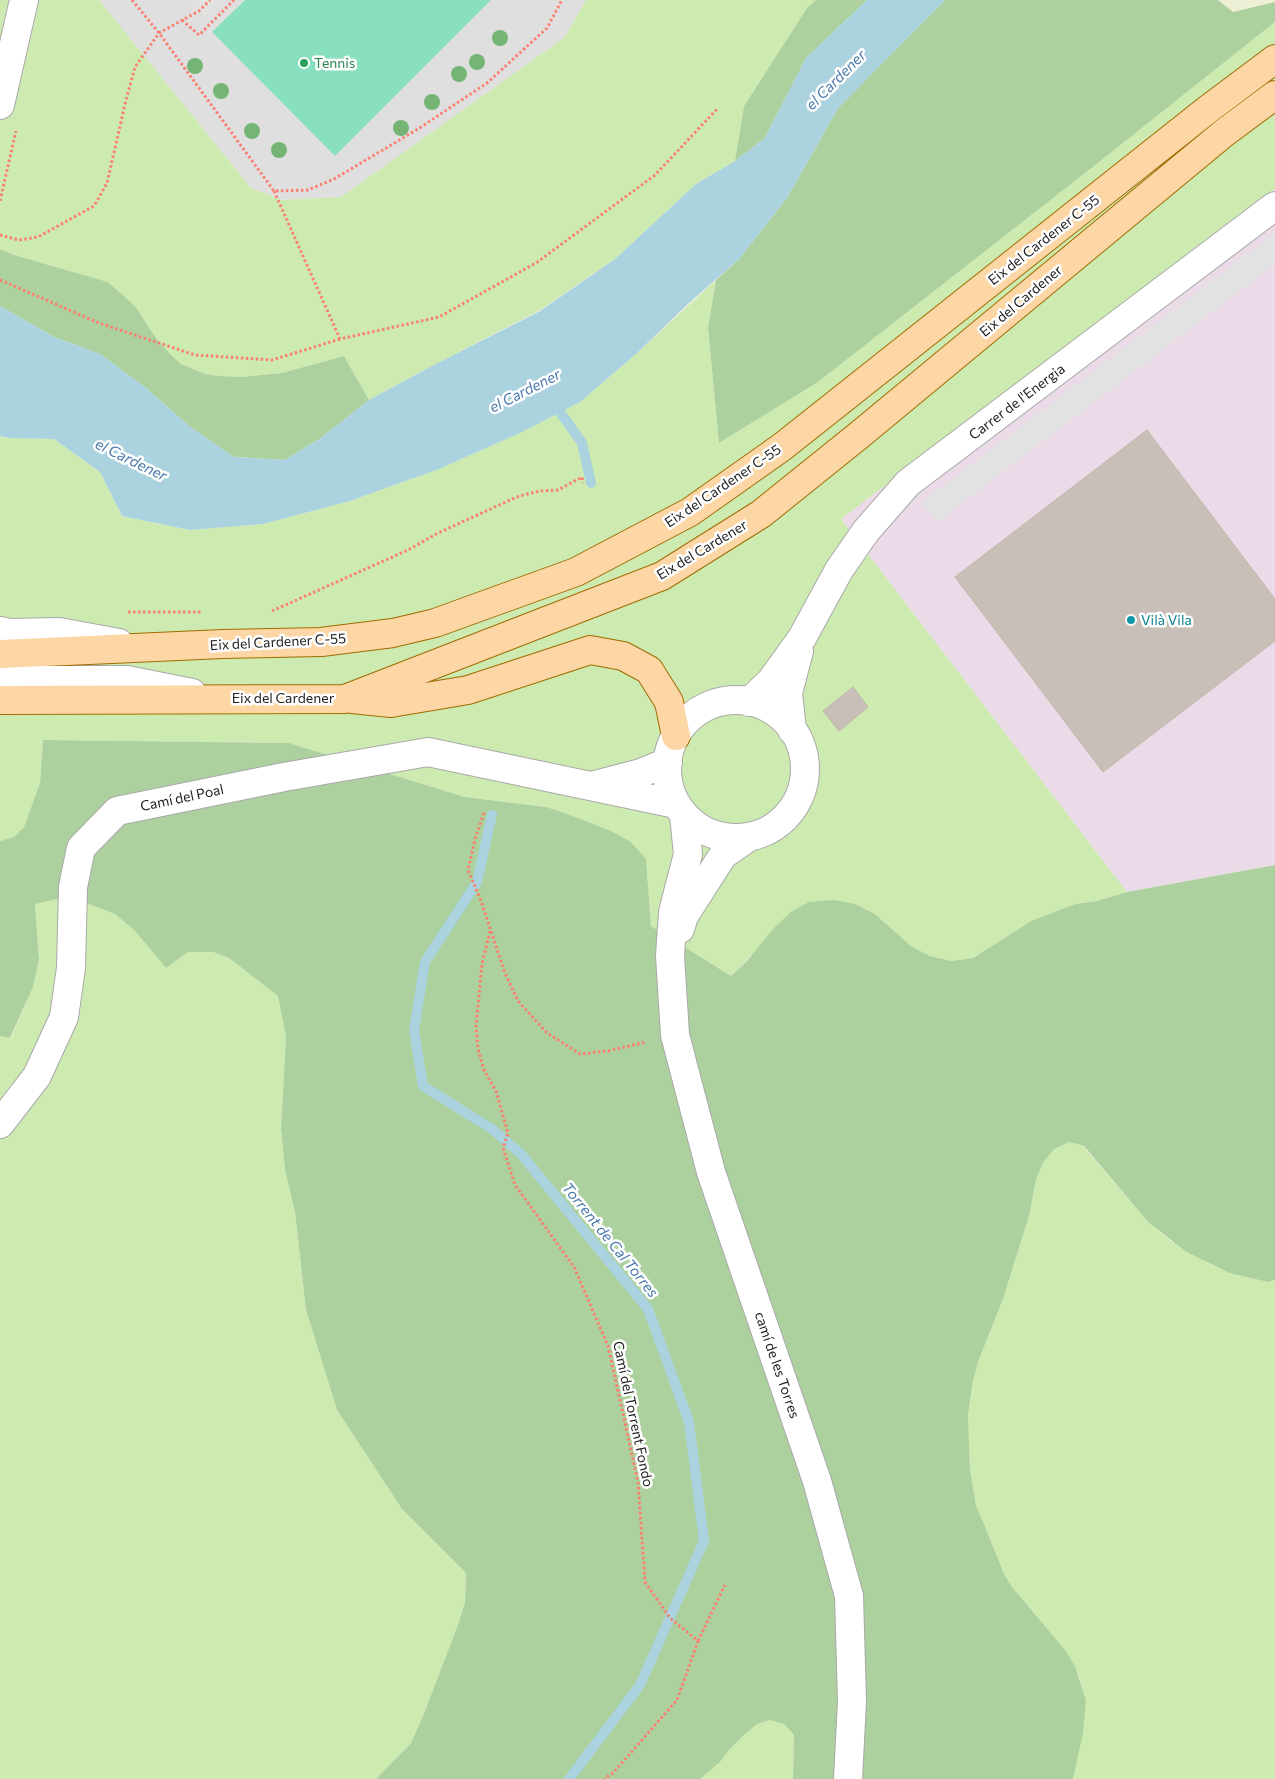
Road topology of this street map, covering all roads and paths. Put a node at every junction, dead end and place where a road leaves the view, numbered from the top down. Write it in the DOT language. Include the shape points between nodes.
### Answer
graph roads {
  1 [pos="24,0"];
  2 [pos="132,0"];
  3 [pos="210,0"];
  4 [pos="234,0"];
  5 [pos="562,0"];
  6 [pos="182,20"];
  7 [pos="159,33"];
  8 [pos="1275,59"];
  9 [pos="1275,95"];
  10 [pos="0,105"];
  11 [pos="718,108"];
  12 [pos="6,174"];
  13 [pos="274,190"];
  14 [pos="0,201"];
  15 [pos="1275,206"];
  16 [pos="0,235"];
  17 [pos="0,280"];
  18 [pos="340,339"];
  19 [pos="583,483"];
  20 [pos="123,612"];
  21 [pos="209,612"];
  22 [pos="269,612"];
  23 [pos="0,631"];
  24 [pos="802,638"];
  25 [pos="147,648"];
  26 [pos="0,654"];
  27 [pos="0,680"];
  28 [pos="215,698"];
  29 [pos="345,699"];
  30 [pos="0,700"];
  31 [pos="749,702"];
  32 [pos="792,730"];
  33 [pos="676,736"];
  34 [pos="668,762"];
  35 [pos="588,786"];
  36 [pos="680,810"];
  37 [pos="484,813"];
  38 [pos="750,837"];
  39 [pos="490,931"];
  40 [pos="670,956"];
  41 [pos="675,1035"];
  42 [pos="0,1124"];
  43 [pos="725,1585"];
  44 [pos="698,1641"];
  45 [pos="604,1779"];
  46 [pos="848,1779"];
  1 -- 10 [label="street"];
  2 -- 7 [label="path"];
  3 -- 6 [label="path" via="199,11"];
  4 -- 6 [label="path" via="198,35"];
  5 -- 13 [label="path" via="547,28 487,83 426,124 334,179 308,190"];
  6 -- 7 [label="path"];
  7 -- 13 [label="path"];
  7 -- 16 [label="path" via="134,67 107,183 94,206 38,237 18,240"];
  8 -- 25 [label="main road, Eix del Cardener C-55" via="782,447 690,512 636,542 559,579 435,623 393,633 321,642"];
  9 -- 29 [label="main road, Eix del Cardener" via="1224,133 761,514 662,576"];
  11 -- 18 [label="path" via="655,174 536,263 439,317"];
  12 -- 14 [label="path"];
  13 -- 18 [label="path"];
  15 -- 24 [label="street, Carrer de l'Energia" via="908,484 850,554"];
  17 -- 18 [label="path" via="99,323 195,355 272,360"];
  19 -- 22 [label="path" via="582,477 558,490 519,496"];
  20 -- 21 [label="path"];
  23 -- 25 [label="street" via="59,632"];
  24 -- 31 [label="street" via="771,681"];
  24 -- 32 [label="street" via="788,693"];
  25 -- 26 [label="main road, Eix del Cardener C-55"];
  27 -- 28 [label="street" via="128,680"];
  28 -- 29 [label="main road, Eix del Cardener"];
  28 -- 30 [label="main road, Eix del Cardener"];
  29 -- 33 [label="main road" via="391,703 468,690 590,650 623,656 649,670 670,702"];
  31 -- 32 [label="street" via="773,712"];
  31 -- 33 [label="street" via="727,701 707,707 689,719"];
  32 -- 38 [label="street" via="804,766 799,795 780,822"];
  33 -- 34 [label="street"];
  34 -- 35 [label="street" via="641,773"];
  34 -- 36 [label="street" via="669,784"];
  35 -- 36 [label="street, Camí del Poal"];
  35 -- 42 [label="street, Camí del Poal" via="428,752 116,811 80,848 73,887 71,968 64,1017 37,1076"];
  36 -- 38 [label="street" via="707,832 735,838"];
  36 -- 40 [label="street, camí de les Torres" via="688,854 673,912"];
  37 -- 39 [label="path" via="468,870"];
  38 -- 40 [label="street" via="723,855 684,916"];
  39 -- 41 [label="path" via="518,1001 547,1033 580,1054 608,1052"];
  39 -- 44 [label="path, Camí del Torrent Fondo" via="482,964 476,1027 484,1070 496,1091 508,1133 503,1148 514,1185 574,1268 608,1346 638,1482 645,1582 670,1618"];
  40 -- 41 [label="street, camí de les Torres"];
  41 -- 46 [label="street, camí de les Torres" via="711,1172 818,1481 848,1596 852,1701"];
  43 -- 44 [label="path"];
  44 -- 45 [label="path" via="677,1700 613,1773"];
}
